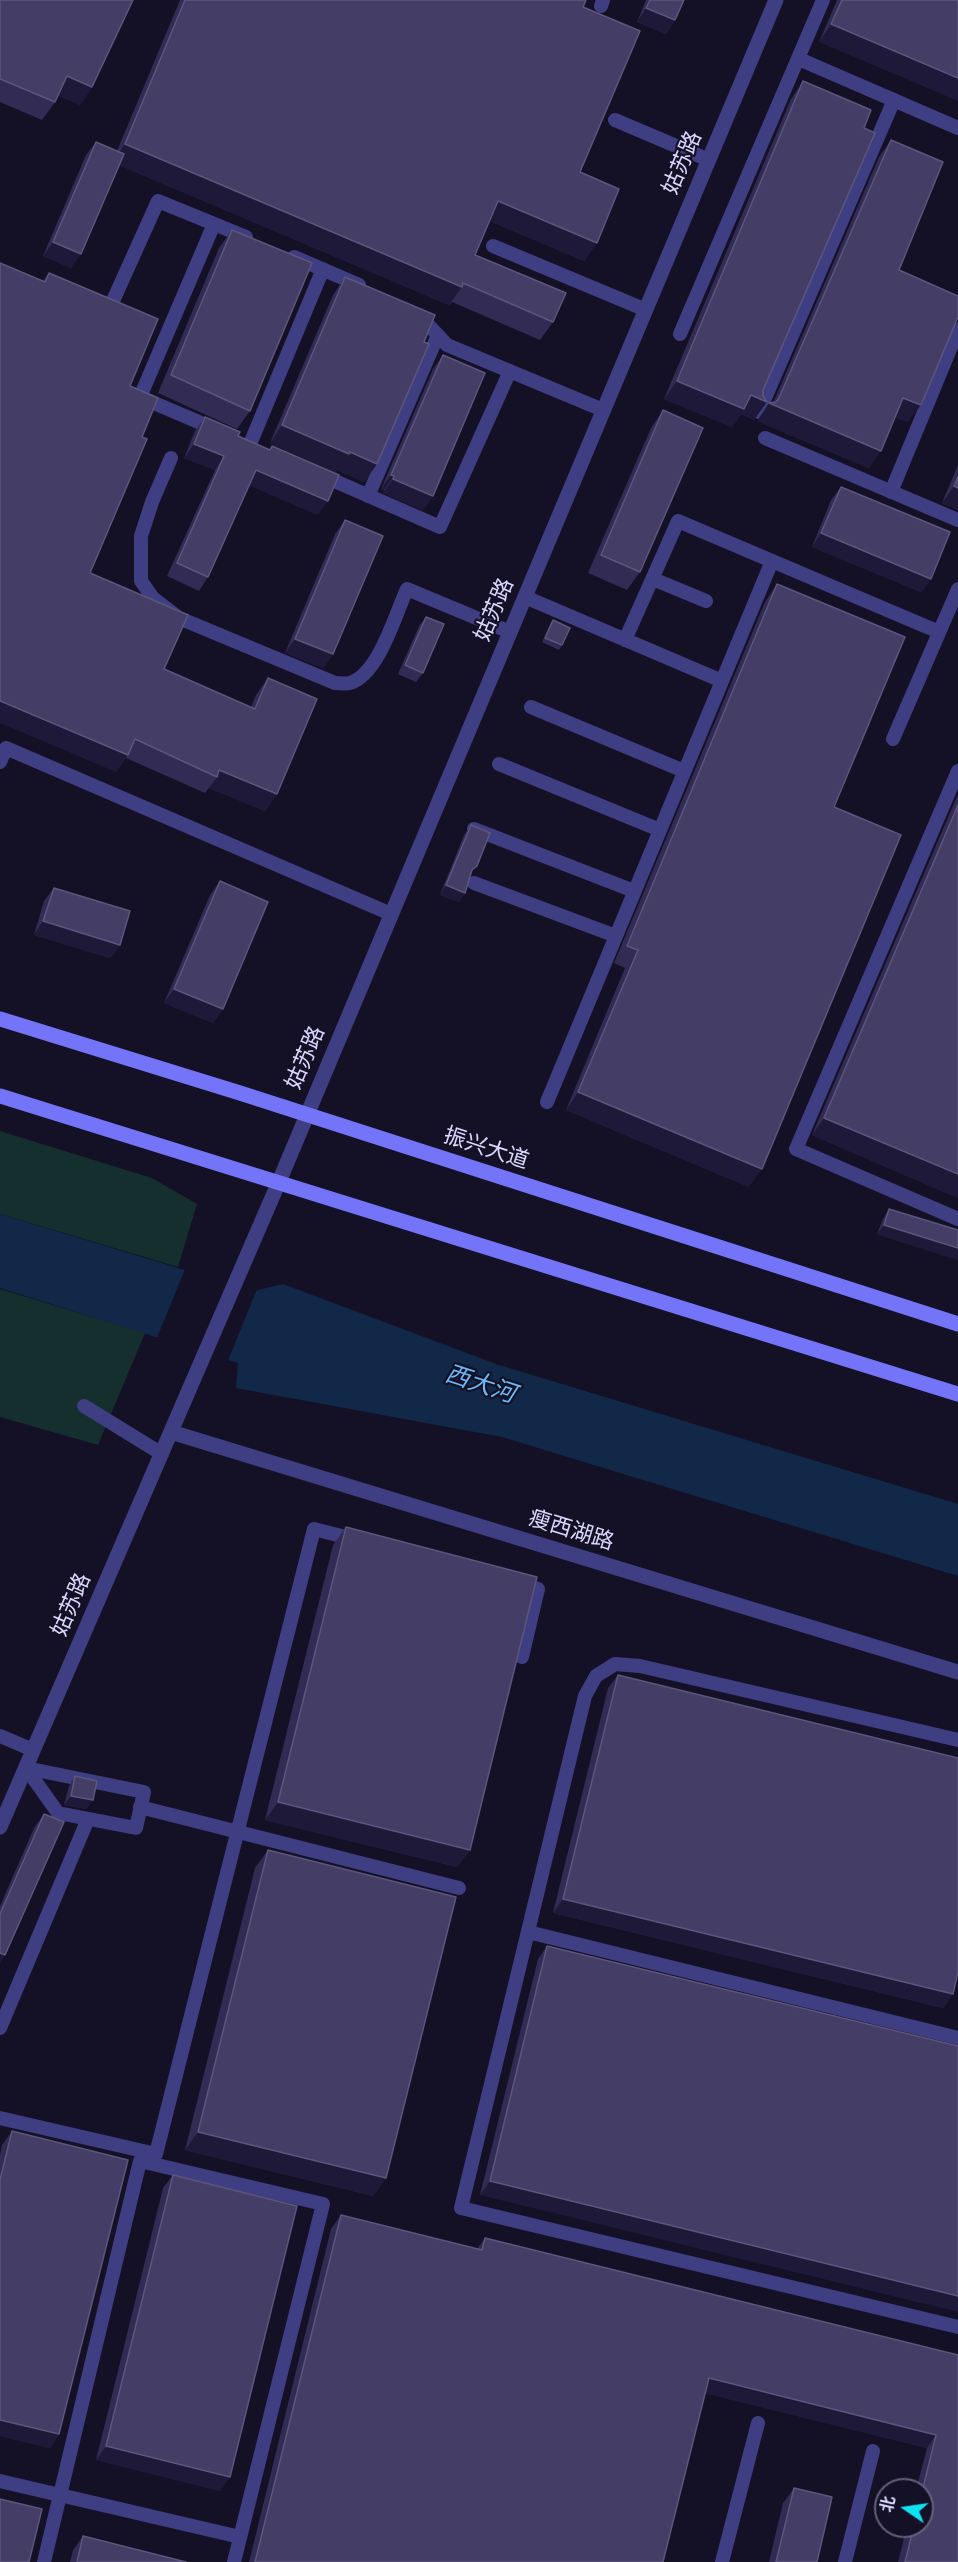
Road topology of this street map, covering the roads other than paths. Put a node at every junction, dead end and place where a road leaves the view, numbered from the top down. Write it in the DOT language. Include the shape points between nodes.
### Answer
graph roads {
  1 [pos="776,0"];
  2 [pos="824,0"];
  3 [pos="799,59"];
  4 [pos="894,100"];
  5 [pos="615,120"];
  6 [pos="958,128"];
  7 [pos="709,160"];
  8 [pos="214,224"];
  9 [pos="258,242"];
  10 [pos="493,246"];
  11 [pos="279,251"];
  12 [pos="323,269"];
  13 [pos="378,292"];
  14 [pos="112,303"];
  15 [pos="411,306"];
  16 [pos="646,310"];
  17 [pos="958,330"];
  18 [pos="681,333"];
  19 [pos="438,335"];
  20 [pos="510,371"];
  21 [pos="603,410"];
  22 [pos="759,412"];
  23 [pos="765,438"];
  24 [pos="171,458"];
  25 [pos="304,468"];
  26 [pos="891,492"];
  27 [pos="368,496"];
  28 [pos="958,520"];
  29 [pos="772,561"];
  30 [pos="653,579"];
  31 [pos="958,589"];
  32 [pos="525,597"];
  33 [pos="706,601"];
  34 [pos="510,632"];
  35 [pos="939,632"];
  36 [pos="625,640"];
  37 [pos="722,681"];
  38 [pos="531,707"];
  39 [pos="893,739"];
  40 [pos="0,762"];
  41 [pos="499,765"];
  42 [pos="684,771"];
  43 [pos="958,771"];
  44 [pos="474,829"];
  45 [pos="660,830"];
  46 [pos="474,883"];
  47 [pos="634,891"];
  48 [pos="391,914"];
  49 [pos="616,936"];
  50 [pos="0,1019"];
  51 [pos="0,1096"];
  52 [pos="547,1102"];
  53 [pos="306,1115"];
  54 [pos="278,1184"];
  55 [pos="958,1219"];
  56 [pos="958,1324"];
  57 [pos="958,1394"];
  58 [pos="84,1406"];
  59 [pos="171,1432"];
  60 [pos="162,1454"];
  61 [pos="370,1544"];
  62 [pos="504,1580"];
  63 [pos="522,1657"];
  64 [pos="958,1672"];
  65 [pos="0,1736"];
  66 [pos="958,1740"];
  67 [pos="33,1750"];
  68 [pos="26,1768"];
  69 [pos="140,1807"];
  70 [pos="88,1819"];
  71 [pos="0,1827"];
  72 [pos="238,1832"];
  73 [pos="459,1888"];
  74 [pos="528,1932"];
  75 [pos="0,2028"];
  76 [pos="958,2038"];
  77 [pos="0,2118"];
  78 [pos="958,2327"];
  79 [pos="758,2423"];
  80 [pos="873,2451"];
  81 [pos="0,2481"];
  82 [pos="61,2496"];
  83 [pos="240,2537"];
  84 [pos="44,2562"];
  85 [pos="234,2562"];
  86 [pos="722,2562"];
  87 [pos="845,2562"];
  1 -- 7 [label="street, 姑苏路"];
  2 -- 3 [label="lane"];
  3 -- 4 [label="lane"];
  3 -- 18 [label="lane"];
  4 -- 6 [label="lane"];
  4 -- 22 [label="lane"];
  5 -- 7 [label="lane"];
  7 -- 16 [label="street, 姑苏路"];
  8 -- 9 [label="lane"];
  8 -- 12 [label="lane" via="140,396 245,442"];
  8 -- 14 [label="lane" via="158,201"];
  10 -- 16 [label="lane"];
  11 -- 12 [label="lane"];
  12 -- 13 [label="lane"];
  15 -- 19 [label="lane"];
  16 -- 21 [label="street, 姑苏路"];
  17 -- 26 [label="lane"];
  19 -- 20 [label="lane" via="447,345"];
  19 -- 27 [label="lane"];
  20 -- 21 [label="lane"];
  20 -- 27 [label="lane" via="440,527"];
  21 -- 32 [label="street, 姑苏路"];
  23 -- 26 [label="lane"];
  24 -- 34 [label="lane" via="141,536 140,562 141,581 147,590 178,618 336,683 350,682 375,663 407,589"];
  25 -- 27 [label="lane"];
  26 -- 28 [label="lane"];
  29 -- 30 [label="lane" via="678,521"];
  29 -- 35 [label="lane"];
  29 -- 37 [label="lane"];
  30 -- 33 [label="lane"];
  30 -- 36 [label="lane"];
  31 -- 35 [label="lane"];
  32 -- 34 [label="street, 姑苏路"];
  32 -- 36 [label="lane"];
  34 -- 48 [label="street, 姑苏路"];
  35 -- 39 [label="lane"];
  36 -- 37 [label="lane"];
  37 -- 42 [label="lane"];
  38 -- 42 [label="lane"];
  40 -- 48 [label="lane" via="6,748"];
  41 -- 45 [label="lane"];
  42 -- 45 [label="lane"];
  43 -- 55 [label="lane" via="796,1149"];
  44 -- 47 [label="lane"];
  45 -- 47 [label="lane"];
  46 -- 49 [label="lane"];
  47 -- 49 [label="lane"];
  48 -- 53 [label="street, 姑苏路"];
  49 -- 52 [label="lane"];
  50 -- 53 [label="main road, 振兴大道"];
  51 -- 54 [label="main road"];
  53 -- 54 [label="street, 姑苏路"];
  53 -- 56 [label="main road, 振兴大道"];
  54 -- 57 [label="main road"];
  54 -- 59 [label="street, 姑苏路"];
  58 -- 60 [label="lane"];
  59 -- 60 [label="street, 姑苏路"];
  59 -- 64 [label="street, 瘦西湖路"];
  60 -- 67 [label="street, 姑苏路"];
  61 -- 72 [label="lane" via="314,1529"];
  62 -- 63 [label="lane" via="538,1589"];
  65 -- 67 [label="lane"];
  66 -- 74 [label="lane" via="640,1666 615,1664 596,1676 585,1696"];
  67 -- 68 [label="street, 姑苏路"];
  68 -- 69 [label="lane" via="144,1792"];
  68 -- 70 [label="lane" via="58,1813"];
  68 -- 71 [label="street, 姑苏路"];
  69 -- 70 [label="lane" via="136,1828"];
  69 -- 72 [label="lane"];
  70 -- 75 [label="lane"];
  72 -- 73 [label="lane"];
  72 -- 77 [label="lane" via="156,2154"];
  74 -- 76 [label="lane"];
  74 -- 78 [label="lane" via="461,2208"];
  79 -- 86 [label="lane"];
  80 -- 87 [label="lane"];
  81 -- 82 [label="lane"];
  82 -- 83 [label="lane"];
  82 -- 83 [label="lane" via="140,2161 323,2204"];
  82 -- 84 [label="lane"];
  83 -- 85 [label="lane"];
}
